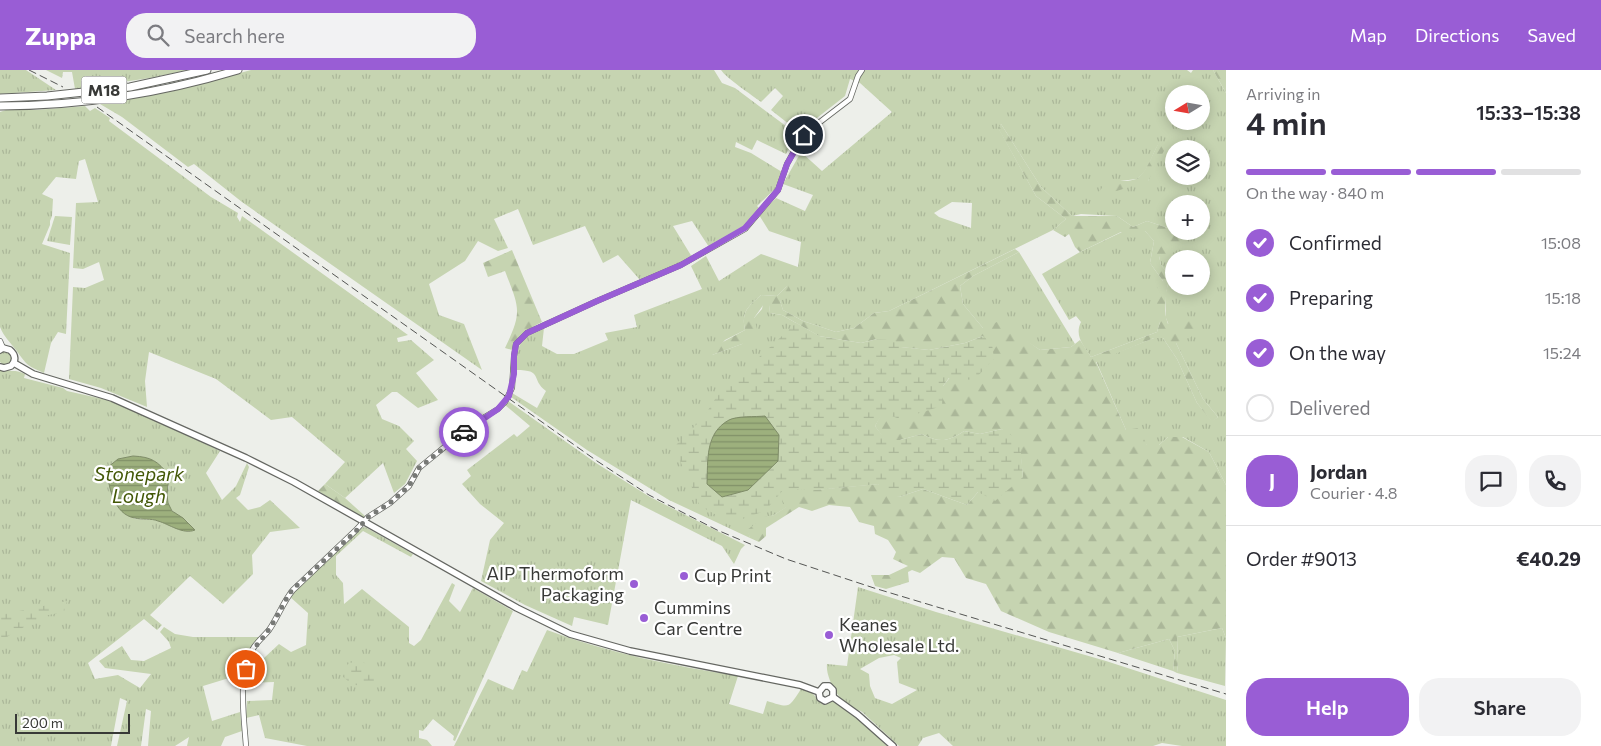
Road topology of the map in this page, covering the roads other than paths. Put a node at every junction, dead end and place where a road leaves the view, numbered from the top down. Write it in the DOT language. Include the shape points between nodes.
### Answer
graph roads {
  1 [pos="206,70"];
  2 [pos="238,70"];
  3 [pos="862,70"];
  4 [pos="0,98"];
  5 [pos="0,108"];
  6 [pos="0,341"];
  7 [pos="2,349"];
  8 [pos="14,363"];
  9 [pos="0,367"];
  10 [pos="363,522"];
  11 [pos="819,692"];
  12 [pos="833,697"];
  13 [pos="246,746"];
  14 [pos="893,746"];
  1 -- 4 [label="highway, M18" via="130,87"];
  2 -- 5 [label="highway, M18" via="148,92"];
  3 -- 10 [label="street" via="850,100 804,135 787,164 778,190 745,228 681,265 527,333 516,344 512,388 505,402 419,468 409,486"];
  6 -- 7 [label="street"];
  7 -- 8 [label="main road" via="13,352"];
  8 -- 9 [label="main road" via="8,368"];
  8 -- 10 [label="main road" via="33,374 112,398 171,423 278,474"];
  10 -- 11 [label="main road" via="570,634 630,651 777,680"];
  10 -- 13 [label="street" via="292,590 248,658 244,679"];
  11 -- 12 [label="main road" via="822,700 828,701"];
  11 -- 12 [label="main road" via="824,686 830,686"];
  12 -- 14 [label="main road" via="858,714"];
}
